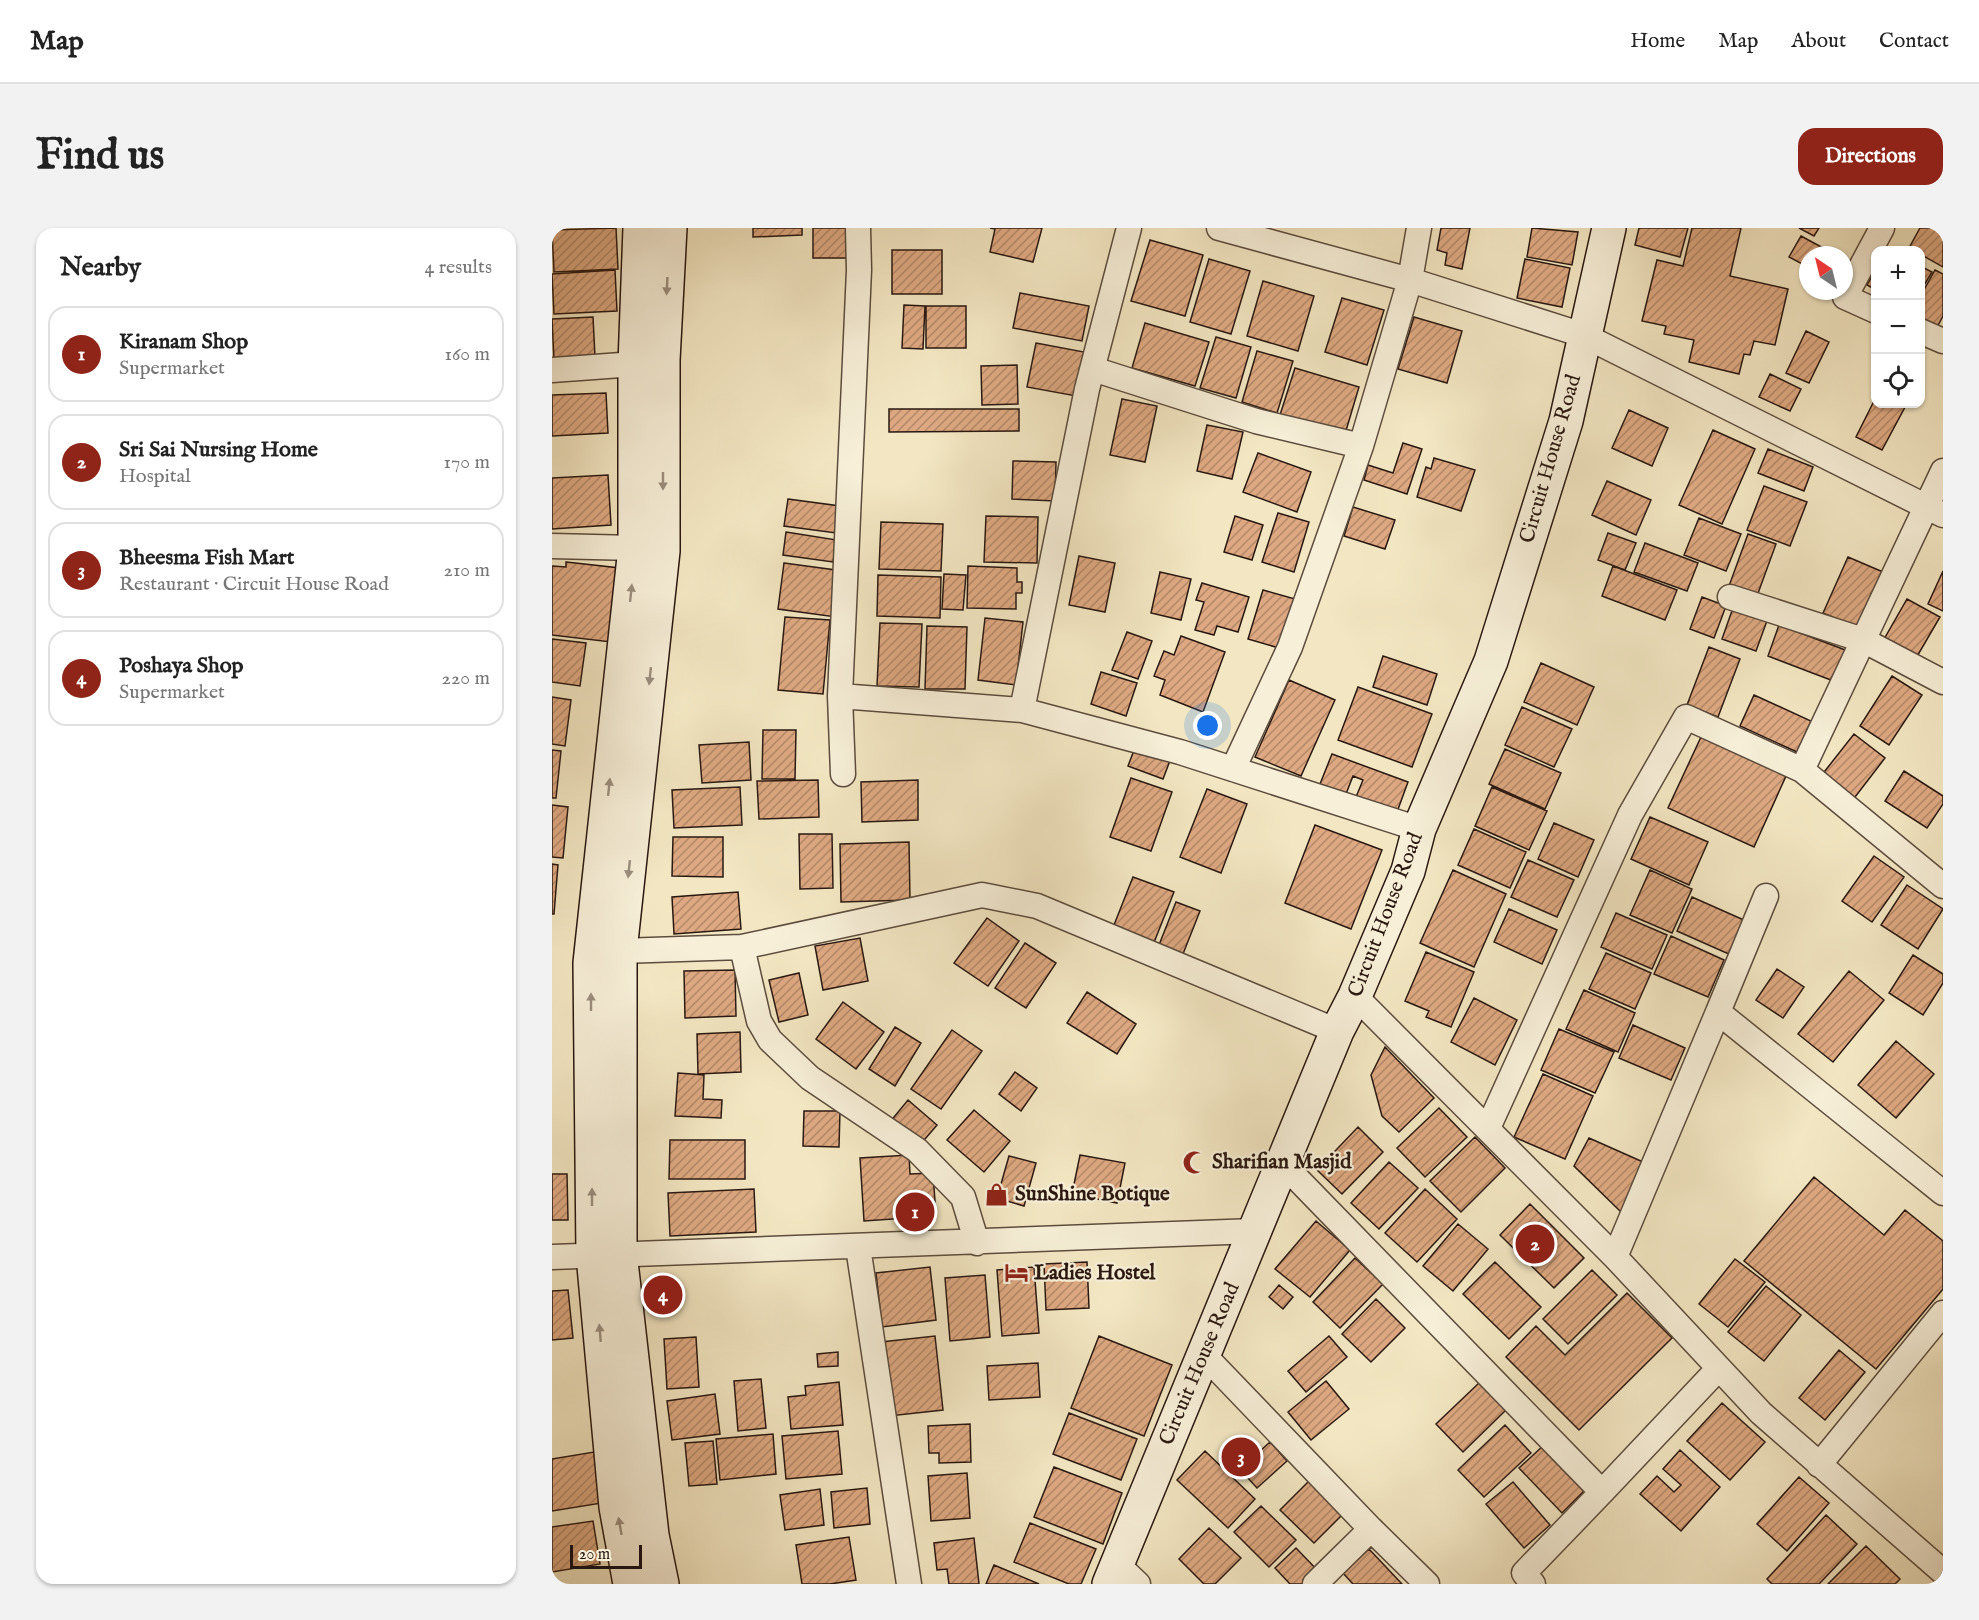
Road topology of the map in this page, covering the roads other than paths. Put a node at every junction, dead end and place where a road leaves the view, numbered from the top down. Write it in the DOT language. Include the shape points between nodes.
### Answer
graph roads {
  1 [pos="640,228"];
  2 [pos="670,228"];
  3 [pos="858,228"];
  4 [pos="1129,228"];
  5 [pos="1219,228"];
  6 [pos="1419,228"];
  7 [pos="1609,228"];
  8 [pos="1882,228"];
  9 [pos="1410,280"];
  10 [pos="1871,309"];
  11 [pos="1925,333"];
  12 [pos="1583,334"];
  13 [pos="1943,341"];
  14 [pos="635,364"];
  15 [pos="1093,369"];
  16 [pos="552,370"];
  17 [pos="1361,446"];
  18 [pos="1943,471"];
  19 [pos="1934,511"];
  20 [pos="552,546"];
  21 [pos="635,548"];
  22 [pos="1730,597"];
  23 [pos="1863,640"];
  24 [pos="1943,682"];
  25 [pos="840,696"];
  26 [pos="1022,710"];
  27 [pos="1233,769"];
  28 [pos="1802,770"];
  29 [pos="843,774"];
  30 [pos="1419,829"];
  31 [pos="1943,886"];
  32 [pos="1767,896"];
  33 [pos="742,947"];
  34 [pos="621,951"];
  35 [pos="1355,996"];
  36 [pos="1718,1012"];
  37 [pos="1337,1032"];
  38 [pos="1488,1128"];
  39 [pos="1282,1163"];
  40 [pos="1943,1193"];
  41 [pos="1255,1231"];
  42 [pos="977,1243"];
  43 [pos="858,1247"];
  44 [pos="607,1254"];
  45 [pos="552,1257"];
  46 [pos="1615,1257"];
  47 [pos="1943,1313"];
  48 [pos="1204,1355"];
  49 [pos="1719,1368"];
  50 [pos="1819,1464"];
  51 [pos="1602,1492"];
  52 [pos="1371,1529"];
  53 [pos="1943,1572"];
  54 [pos="1121,1577"];
  55 [pos="630,1584"];
  56 [pos="662,1584"];
  57 [pos="909,1584"];
  58 [pos="1315,1584"];
  59 [pos="1427,1584"];
  60 [pos="1533,1584"];
  1 -- 14 [label="street"];
  2 -- 34 [label="street, one-way" via="663,360 663,551"];
  3 -- 25 [label="street"];
  4 -- 15 [label="street"];
  5 -- 9 [label="street"];
  6 -- 9 [label="street"];
  7 -- 12 [label="street, Circuit House Road"];
  8 -- 10 [label="street" via="1845,297"];
  9 -- 12 [label="street"];
  9 -- 17 [label="street"];
  11 -- 13 [label="street"];
  12 -- 19 [label="street"];
  12 -- 30 [label="street, Circuit House Road" via="1566,422 1491,661"];
  14 -- 16 [label="street"];
  14 -- 21 [label="street"];
  15 -- 17 [label="street" via="1256,421"];
  15 -- 26 [label="street"];
  17 -- 27 [label="street" via="1290,647"];
  18 -- 19 [label="street"];
  19 -- 23 [label="street"];
  20 -- 21 [label="street"];
  44 -- 21 [label="street, one-way" via="590,963"];
  22 -- 23 [label="street"];
  23 -- 24 [label="street"];
  23 -- 28 [label="street"];
  25 -- 26 [label="street"];
  25 -- 29 [label="street"];
  26 -- 27 [label="street"];
  27 -- 30 [label="street"];
  28 -- 31 [label="street"];
  28 -- 38 [label="street" via="1686,717 1630,815"];
  30 -- 35 [label="street, Circuit House Road" via="1408,871"];
  32 -- 36 [label="street"];
  33 -- 34 [label="street"];
  33 -- 37 [label="street" via="982,895 1037,906"];
  33 -- 42 [label="street" via="759,1021 770,1040 810,1078 917,1150 963,1197"];
  34 -- 44 [label="street"];
  35 -- 37 [label="street, Circuit House Road"];
  35 -- 38 [label="street"];
  36 -- 40 [label="street"];
  36 -- 46 [label="street"];
  37 -- 39 [label="street, Circuit House Road"];
  38 -- 46 [label="street"];
  39 -- 41 [label="street, Circuit House Road"];
  39 -- 51 [label="street"];
  41 -- 42 [label="street"];
  41 -- 48 [label="street, Circuit House Road"];
  42 -- 43 [label="street"];
  43 -- 44 [label="street"];
  43 -- 57 [label="street"];
  44 -- 45 [label="street"];
  55 -- 44 [label="street, one-way" via="616,1507"];
  44 -- 56 [label="street"];
  46 -- 49 [label="street"];
  47 -- 50 [label="street"];
  48 -- 52 [label="street"];
  48 -- 54 [label="street, Circuit House Road"];
  49 -- 50 [label="street" via="1761,1413"];
  49 -- 51 [label="street"];
  50 -- 53 [label="street"];
  51 -- 60 [label="street" via="1524,1574"];
  52 -- 58 [label="street"];
  52 -- 59 [label="street"];
}
